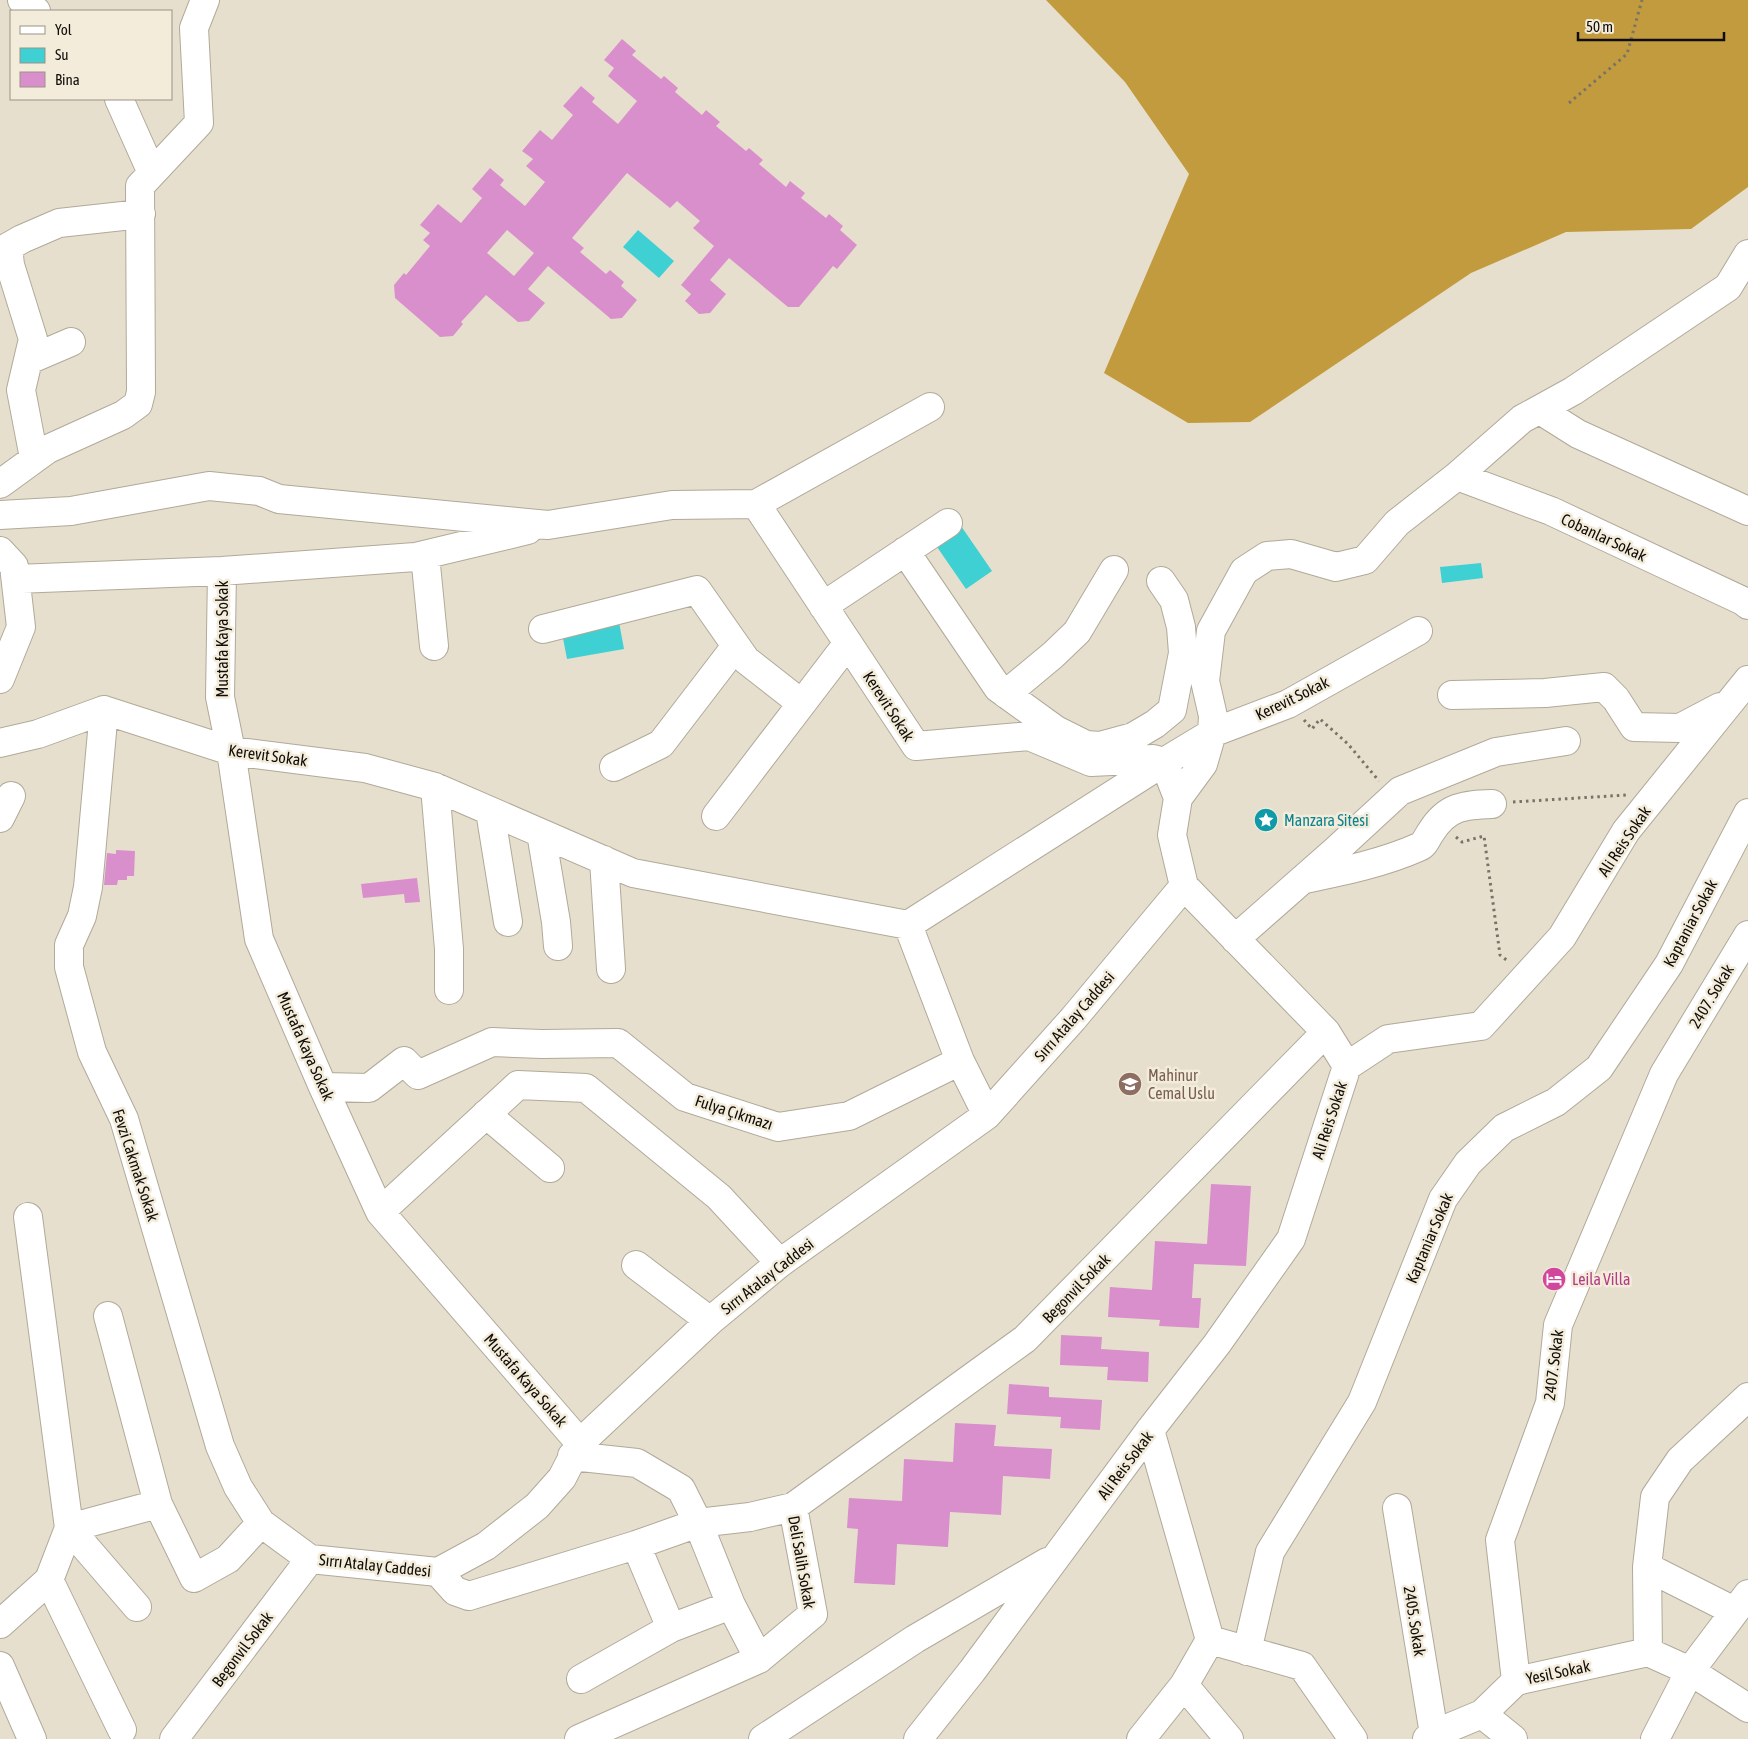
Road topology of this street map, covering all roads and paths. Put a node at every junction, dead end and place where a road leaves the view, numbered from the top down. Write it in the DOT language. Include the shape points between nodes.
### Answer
graph roads {
  1 [pos="22,0"];
  2 [pos="204,0"];
  3 [pos="1642,0"];
  4 [pos="35,10"];
  5 [pos="119,100"];
  6 [pos="1569,103"];
  7 [pos="152,173"];
  8 [pos="141,214"];
  9 [pos="1748,254"];
  10 [pos="70,342"];
  11 [pos="28,360"];
  12 [pos="930,407"];
  13 [pos="1540,410"];
  14 [pos="34,458"];
  15 [pos="1457,476"];
  16 [pos="0,484"];
  17 [pos="756,504"];
  18 [pos="1748,512"];
  19 [pos="0,515"];
  20 [pos="948,523"];
  21 [pos="548,525"];
  22 [pos="0,551"];
  23 [pos="905,551"];
  24 [pos="425,555"];
  25 [pos="1114,570"];
  26 [pos="222,571"];
  27 [pos="16,579"];
  28 [pos="1161,581"];
  29 [pos="1748,605"];
  30 [pos="823,606"];
  31 [pos="543,629"];
  32 [pos="1418,631"];
  33 [pos="848,643"];
  34 [pos="434,646"];
  35 [pos="736,646"];
  36 [pos="0,680"];
  37 [pos="1748,680"];
  38 [pos="1006,694"];
  39 [pos="1452,695"];
  40 [pos="1730,702"];
  41 [pos="802,704"];
  42 [pos="1288,704"];
  43 [pos="104,710"];
  44 [pos="1172,710"];
  45 [pos="1212,734"];
  46 [pos="1566,741"];
  47 [pos="0,742"];
  48 [pos="231,752"];
  49 [pos="1164,762"];
  50 [pos="614,767"];
  51 [pos="435,787"];
  52 [pos="1657,793"];
  53 [pos="1393,796"];
  54 [pos="1178,798"];
  55 [pos="1492,804"];
  56 [pos="490,811"];
  57 [pos="1748,813"];
  58 [pos="716,816"];
  59 [pos="542,833"];
  60 [pos="1462,842"];
  61 [pos="604,860"];
  62 [pos="1303,879"];
  63 [pos="1184,886"];
  64 [pos="508,922"];
  65 [pos="908,925"];
  66 [pos="1748,935"];
  67 [pos="1235,939"];
  68 [pos="558,946"];
  69 [pos="1500,955"];
  70 [pos="611,969"];
  71 [pos="449,990"];
  72 [pos="1326,1032"];
  73 [pos="542,1044"];
  74 [pos="960,1061"];
  75 [pos="1347,1066"];
  76 [pos="323,1087"];
  77 [pos="556,1087"];
  78 [pos="486,1114"];
  79 [pos="987,1115"];
  80 [pos="550,1168"];
  81 [pos="380,1212"];
  82 [pos="28,1217"];
  83 [pos="780,1263"];
  84 [pos="636,1265"];
  85 [pos="108,1316"];
  86 [pos="710,1321"];
  87 [pos="1748,1397"];
  88 [pos="1150,1430"];
  89 [pos="576,1450"];
  90 [pos="158,1504"];
  91 [pos="793,1507"];
  92 [pos="1397,1508"];
  93 [pos="262,1523"];
  94 [pos="698,1523"];
  95 [pos="69,1528"];
  96 [pos="636,1545"];
  97 [pos="1057,1556"];
  98 [pos="310,1559"];
  99 [pos="1647,1567"];
  100 [pos="438,1572"];
  101 [pos="49,1580"];
  102 [pos="1741,1602"];
  103 [pos="731,1605"];
  104 [pos="137,1607"];
  105 [pos="0,1624"];
  106 [pos="671,1628"];
  107 [pos="1210,1640"];
  108 [pos="1247,1651"];
  109 [pos="1648,1652"];
  110 [pos="759,1659"];
  111 [pos="0,1666"];
  112 [pos="1690,1670"];
  113 [pos="581,1678"];
  114 [pos="1516,1681"];
  115 [pos="1184,1685"];
  116 [pos="1748,1708"];
  117 [pos="1482,1714"];
  118 [pos="122,1730"];
  119 [pos="1430,1736"];
  120 [pos="32,1739"];
  121 [pos="174,1739"];
  122 [pos="579,1739"];
  123 [pos="763,1739"];
  124 [pos="918,1739"];
  125 [pos="1141,1739"];
  126 [pos="1229,1739"];
  127 [pos="1353,1739"];
  128 [pos="1513,1739"];
  129 [pos="1655,1739"];
  1 -- 4 [label="street"];
  2 -- 7 [label="street" via="194,28 199,123"];
  3 -- 6 [label="path" via="1627,54"];
  5 -- 7 [label="street"];
  7 -- 8 [label="street" via="140,186"];
  8 -- 11 [label="street" via="59,223 8,247 10,265 33,339"];
  8 -- 14 [label="street" via="141,392 138,404 123,415"];
  9 -- 13 [label="street" via="1728,287 1573,392"];
  10 -- 11 [label="street"];
  11 -- 14 [label="street" via="20,390"];
  12 -- 17 [label="street"];
  13 -- 15 [label="street" via="1522,419"];
  13 -- 18 [label="street" via="1578,434"];
  14 -- 16 [label="street"];
  15 -- 29 [label="street, Cobanlar Sokak" via="1551,512"];
  15 -- 45 [label="street" via="1397,523 1365,560 1336,567 1291,554 1267,556 1244,571 1211,631 1205,681 1213,716"];
  17 -- 21 [label="street" via="672,506"];
  17 -- 30 [label="street, Kerevit Sokak"];
  19 -- 21 [label="street" via="71,511 208,486 259,491 279,499"];
  20 -- 23 [label="street"];
  21 -- 24 [label="street"];
  22 -- 27 [label="street" via="14,566"];
  23 -- 30 [label="street"];
  23 -- 38 [label="street" via="998,688"];
  24 -- 26 [label="street"];
  24 -- 34 [label="street"];
  25 -- 38 [label="street" via="1077,632"];
  26 -- 27 [label="street"];
  26 -- 48 [label="street, Mustafa Kaya Sokak" via="220,697"];
  27 -- 36 [label="street" via="20,627"];
  28 -- 44 [label="street" via="1174,600 1181,627 1183,653"];
  30 -- 33 [label="street, Kerevit Sokak"];
  31 -- 35 [label="street" via="697,590"];
  32 -- 42 [label="street, Kerevit Sokak"];
  33 -- 41 [label="street"];
  33 -- 49 [label="street, Kerevit Sokak" via="916,746 1029,736 1091,762 1153,759"];
  35 -- 41 [label="street" via="746,660"];
  35 -- 50 [label="street" via="662,744"];
  37 -- 40 [label="street, Ali Reis Sokak"];
  38 -- 44 [label="street" via="1056,730 1086,745 1100,746 1133,737"];
  39 -- 40 [label="street" via="1545,693 1604,687 1634,727 1656,728 1680,728"];
  40 -- 52 [label="street, Ali Reis Sokak"];
  41 -- 58 [label="street"];
  42 -- 45 [label="street, Kerevit Sokak"];
  42 -- 53 [label="path" via="1312,729 1320,719 1348,744"];
  43 -- 47 [label="street" via="38,734"];
  43 -- 48 [label="street, Kerevit Sokak"];
  43 -- 93 [label="street, Fevzi Cakmak Sokak" via="88,887 82,916 69,945 69,967 92,1052 124,1119 220,1446 238,1487"];
  44 -- 45 [label="street"];
  45 -- 49 [label="street, Kerevit Sokak"];
  45 -- 54 [label="street" via="1203,764"];
  46 -- 53 [label="street" via="1496,752"];
  48 -- 51 [label="street, Kerevit Sokak" via="365,768"];
  48 -- 76 [label="street, Mustafa Kaya Sokak" via="259,939"];
  49 -- 54 [label="street"];
  49 -- 65 [label="street, Kerevit Sokak"];
  51 -- 56 [label="street, Kerevit Sokak"];
  51 -- 71 [label="street" via="449,949"];
  52 -- 55 [label="path"];
  52 -- 75 [label="street, Ali Reis Sokak" via="1626,831 1562,937 1481,1026 1388,1039"];
  53 -- 62 [label="street"];
  54 -- 63 [label="street" via="1172,835"];
  55 -- 62 [label="street" via="1467,804 1450,810 1435,824 1422,846 1362,868"];
  56 -- 59 [label="street, Kerevit Sokak"];
  56 -- 64 [label="street"];
  57 -- 108 [label="street, Kaptaniar Sokak" via="1669,964 1599,1068 1556,1102 1504,1128 1468,1163 1443,1199 1362,1402 1270,1552"];
  59 -- 61 [label="street, Kerevit Sokak"];
  59 -- 68 [label="street"];
  60 -- 69 [label="path" via="1484,836"];
  61 -- 65 [label="street, Kerevit Sokak" via="633,873"];
  61 -- 70 [label="street"];
  62 -- 67 [label="street"];
  63 -- 67 [label="street"];
  63 -- 79 [label="street, Sırrı Atalay Caddesi" via="1073,1019"];
  65 -- 74 [label="street"];
  66 -- 114 [label="street, 2407. Sokak" via="1664,1074 1558,1325 1550,1403 1500,1540"];
  67 -- 72 [label="street"];
  72 -- 75 [label="street"];
  72 -- 91 [label="street, Begonvil Sokak" via="1026,1339"];
  73 -- 74 [label="street, Fulya Çıkmazı" via="618,1043 685,1097 778,1127 849,1116"];
  73 -- 76 [label="street, Fulya Çıkmazı" via="492,1042 418,1075 404,1062 369,1088"];
  73 -- 77 [label="street"];
  74 -- 79 [label="street"];
  75 -- 88 [label="street, Ali Reis Sokak" via="1291,1239 1218,1344"];
  76 -- 81 [label="street, Mustafa Kaya Sokak"];
  77 -- 78 [label="street" via="518,1085"];
  77 -- 83 [label="street" via="586,1088 719,1197"];
  78 -- 80 [label="street"];
  78 -- 81 [label="street"];
  79 -- 83 [label="street, Sırrı Atalay Caddesi"];
  81 -- 89 [label="street, Mustafa Kaya Sokak"];
  82 -- 95 [label="street"];
  83 -- 86 [label="street, Sırrı Atalay Caddesi"];
  84 -- 86 [label="street"];
  85 -- 90 [label="street"];
  86 -- 89 [label="street, Sırrı Atalay Caddesi"];
  87 -- 99 [label="street" via="1680,1460 1655,1497"];
  88 -- 97 [label="street, Ali Reis Sokak"];
  88 -- 107 [label="street"];
  89 -- 94 [label="street" via="637,1463 682,1489"];
  89 -- 100 [label="street, Sırrı Atalay Caddesi" via="562,1478 537,1506 486,1546"];
  90 -- 93 [label="street" via="194,1578 228,1560"];
  90 -- 95 [label="street"];
  91 -- 94 [label="street, Deli Salih Sokak" via="750,1517"];
  91 -- 110 [label="street, Deli Salih Sokak" via="813,1614"];
  92 -- 119 [label="street, 2405. Sokak"];
  93 -- 98 [label="street, Fevzi Cakmak Sokak"];
  94 -- 96 [label="street, Deli Salih Sokak"];
  94 -- 103 [label="street"];
  95 -- 101 [label="street"];
  95 -- 104 [label="street"];
  96 -- 100 [label="street, Deli Salih Sokak" via="469,1596 455,1591"];
  96 -- 106 [label="street"];
  97 -- 123 [label="street, Ali Reis Sokak" via="915,1639"];
  97 -- 124 [label="street, Ali Reis Sokak"];
  98 -- 100 [label="street, Sırrı Atalay Caddesi"];
  98 -- 121 [label="street, Begonvil Sokak"];
  99 -- 102 [label="street"];
  99 -- 109 [label="street"];
  101 -- 105 [label="street"];
  101 -- 118 [label="street"];
  102 -- 112 [label="street"];
  103 -- 106 [label="street"];
  103 -- 110 [label="street"];
  106 -- 113 [label="street"];
  107 -- 108 [label="street"];
  107 -- 115 [label="street"];
  108 -- 127 [label="street" via="1302,1666"];
  109 -- 112 [label="street"];
  109 -- 114 [label="street, Yesil Sokak"];
  110 -- 122 [label="street, Deli Salih Sokak"];
  111 -- 120 [label="street"];
  112 -- 116 [label="street"];
  112 -- 129 [label="street"];
  114 -- 117 [label="street, Yesil Sokak"];
  115 -- 125 [label="street"];
  115 -- 126 [label="street"];
  117 -- 119 [label="street, Yesil Sokak"];
  117 -- 128 [label="street"];
}
